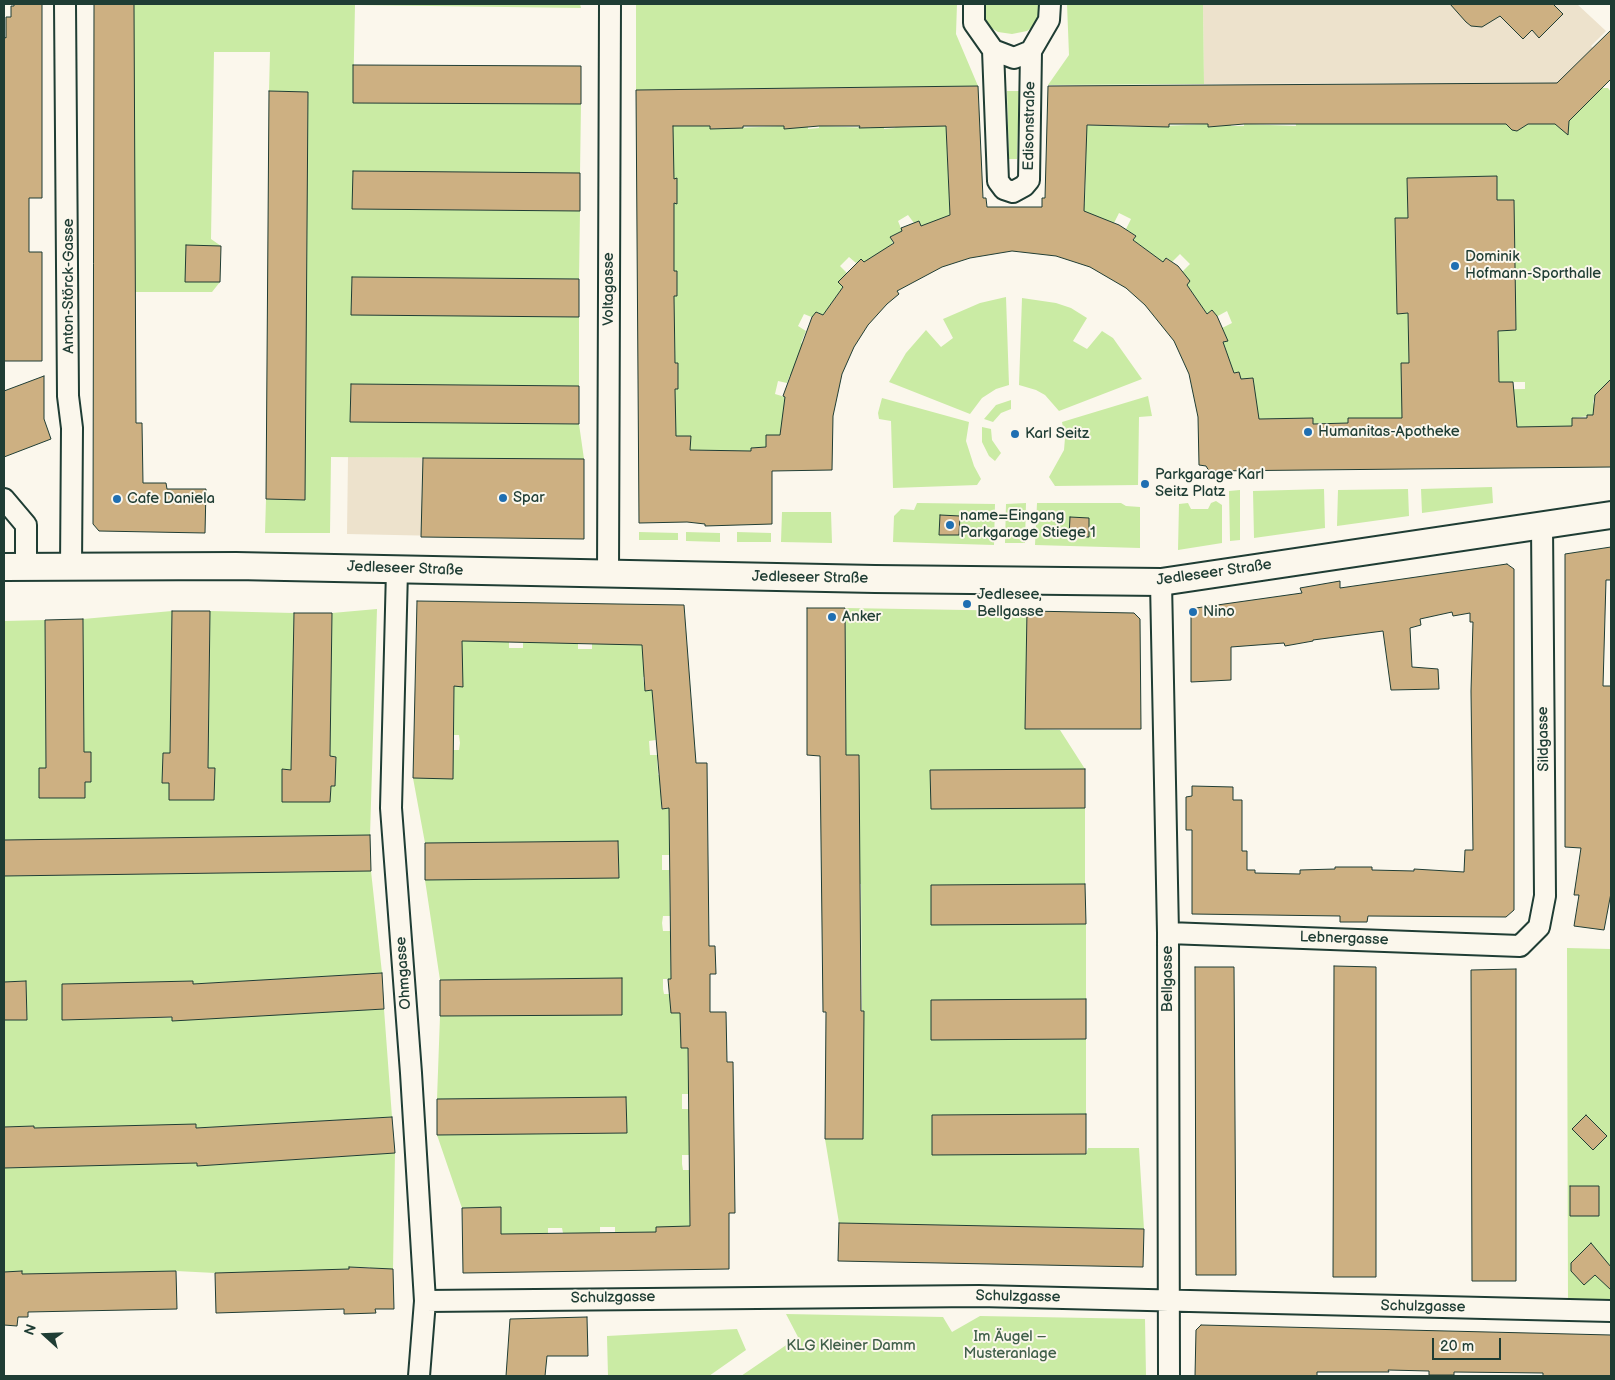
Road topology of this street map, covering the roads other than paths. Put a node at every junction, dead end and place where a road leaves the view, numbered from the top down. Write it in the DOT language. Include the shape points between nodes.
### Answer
graph roads {
  1 [pos="65,4"];
  2 [pos="610,4"];
  3 [pos="974,4"];
  4 [pos="1050,4"];
  5 [pos="993,50"];
  6 [pos="1031,51"];
  7 [pos="4,499"];
  8 [pos="1611,515"];
  9 [pos="1542,525"];
  10 [pos="15,567"];
  11 [pos="71,568"];
  12 [pos="397,570"];
  13 [pos="608,574"];
  14 [pos="1161,582"];
  15 [pos="1168,933"];
  16 [pos="1520,946"];
  17 [pos="1168,1300"];
  18 [pos="425,1301"];
  19 [pos="1611,1312"];
  20 [pos="419,1376"];
  21 [pos="1169,1376"];
  1 -- 11 [label="street, Anton-Störck-Gasse"];
  2 -- 13 [label="street, Voltagasse"];
  3 -- 5 [label="street" via="974,23"];
  4 -- 6 [label="street, Edisonstraße" via="1049,20"];
  5 -- 6 [label="street" via="1014,58"];
  5 -- 6 [label="street, Edisonstraße" via="998,181 1004,189 1013,192 1029,180"];
  7 -- 10 [label="street" via="26,526"];
  8 -- 9 [label="street, Jedleseer Straße"];
  9 -- 14 [label="street, Jedleseer Straße"];
  9 -- 16 [label="street, Sildgasse" via="1546,896 1539,927"];
  10 -- 11 [label="street, Jedleseer Straße"];
  11 -- 12 [label="street, Jedleseer Straße" via="236,566"];
  12 -- 13 [label="street, Jedleseer Straße"];
  12 -- 18 [label="street, Ohmgasse" via="391,808"];
  13 -- 14 [label="street, Jedleseer Straße"];
  14 -- 15 [label="street, Bellgasse"];
  15 -- 16 [label="street, Lebnergasse"];
  15 -- 17 [label="street, Bellgasse"];
  17 -- 18 [label="street, Schulzgasse" via="786,1296"];
  17 -- 19 [label="street, Schulzgasse"];
  17 -- 21 [label="street, Bellgasse"];
  18 -- 20 [label="street, Ohmgasse"];
}
